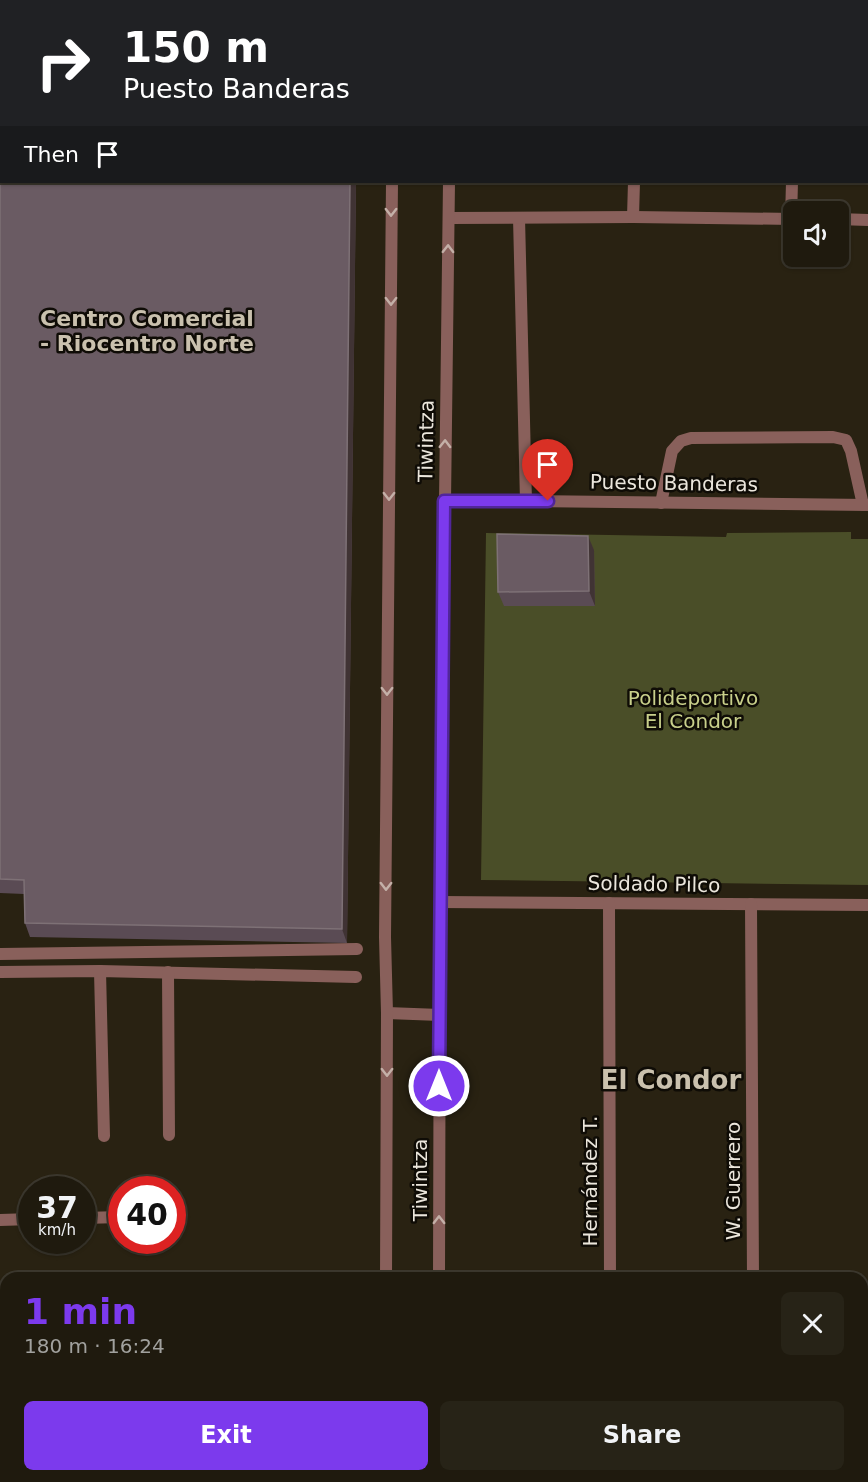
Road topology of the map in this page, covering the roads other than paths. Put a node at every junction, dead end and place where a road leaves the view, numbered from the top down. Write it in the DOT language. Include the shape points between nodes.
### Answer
graph roads {
  1 [pos="392,183"];
  2 [pos="449,183"];
  3 [pos="634,183"];
  4 [pos="792,183"];
  5 [pos="792,201"];
  6 [pos="633,217"];
  7 [pos="449,218"];
  8 [pos="519,218"];
  9 [pos="783,219"];
  10 [pos="849,219"];
  11 [pos="868,220"];
  12 [pos="444,501"];
  13 [pos="526,501"];
  14 [pos="661,503"];
  15 [pos="865,505"];
  16 [pos="440,902"];
  17 [pos="609,903"];
  18 [pos="751,904"];
  19 [pos="868,905"];
  20 [pos="357,949"];
  21 [pos="0,954"];
  22 [pos="100,971"];
  23 [pos="0,972"];
  24 [pos="168,972"];
  25 [pos="356,976"];
  26 [pos="387,1013"];
  27 [pos="440,1015"];
  28 [pos="169,1135"];
  29 [pos="104,1136"];
  30 [pos="18,1219"];
  31 [pos="0,1220"];
  32 [pos="386,1272"];
  33 [pos="439,1272"];
  34 [pos="610,1272"];
  35 [pos="753,1272"];
  1 -- 26 [label="street, Tiwintza, one-way"];
  2 -- 7 [label="street, Tiwintza"];
  3 -- 6 [label="street"];
  4 -- 5 [label="street"];
  6 -- 8 [label="street"];
  6 -- 9 [label="street"];
  7 -- 8 [label="street"];
  12 -- 7 [label="street, Tiwintza, one-way"];
  8 -- 13 [label="street"];
  10 -- 11 [label="street"];
  12 -- 13 [label="street, Puesto Banderas"];
  12 -- 16 [label="street, Tiwintza"];
  13 -- 14 [label="street, Puesto Banderas"];
  14 -- 15 [label="street, Puesto Banderas"];
  14 -- 15 [label="street" via="672,451 681,441 833,437 846,440"];
  16 -- 17 [label="street, Soldado Pilco"];
  16 -- 27 [label="street, Tiwintza"];
  17 -- 18 [label="street, Soldado Pilco"];
  17 -- 34 [label="street, Hernández T."];
  18 -- 19 [label="street, Soldado Pilco"];
  18 -- 35 [label="street, W. Guerrero"];
  20 -- 21 [label="street"];
  22 -- 23 [label="street"];
  22 -- 24 [label="street"];
  22 -- 29 [label="street"];
  24 -- 25 [label="street"];
  24 -- 28 [label="street"];
  26 -- 27 [label="street"];
  26 -- 32 [label="street, Tiwintza, one-way"];
  33 -- 27 [label="street, Tiwintza, one-way"];
  30 -- 31 [label="street"];
}
